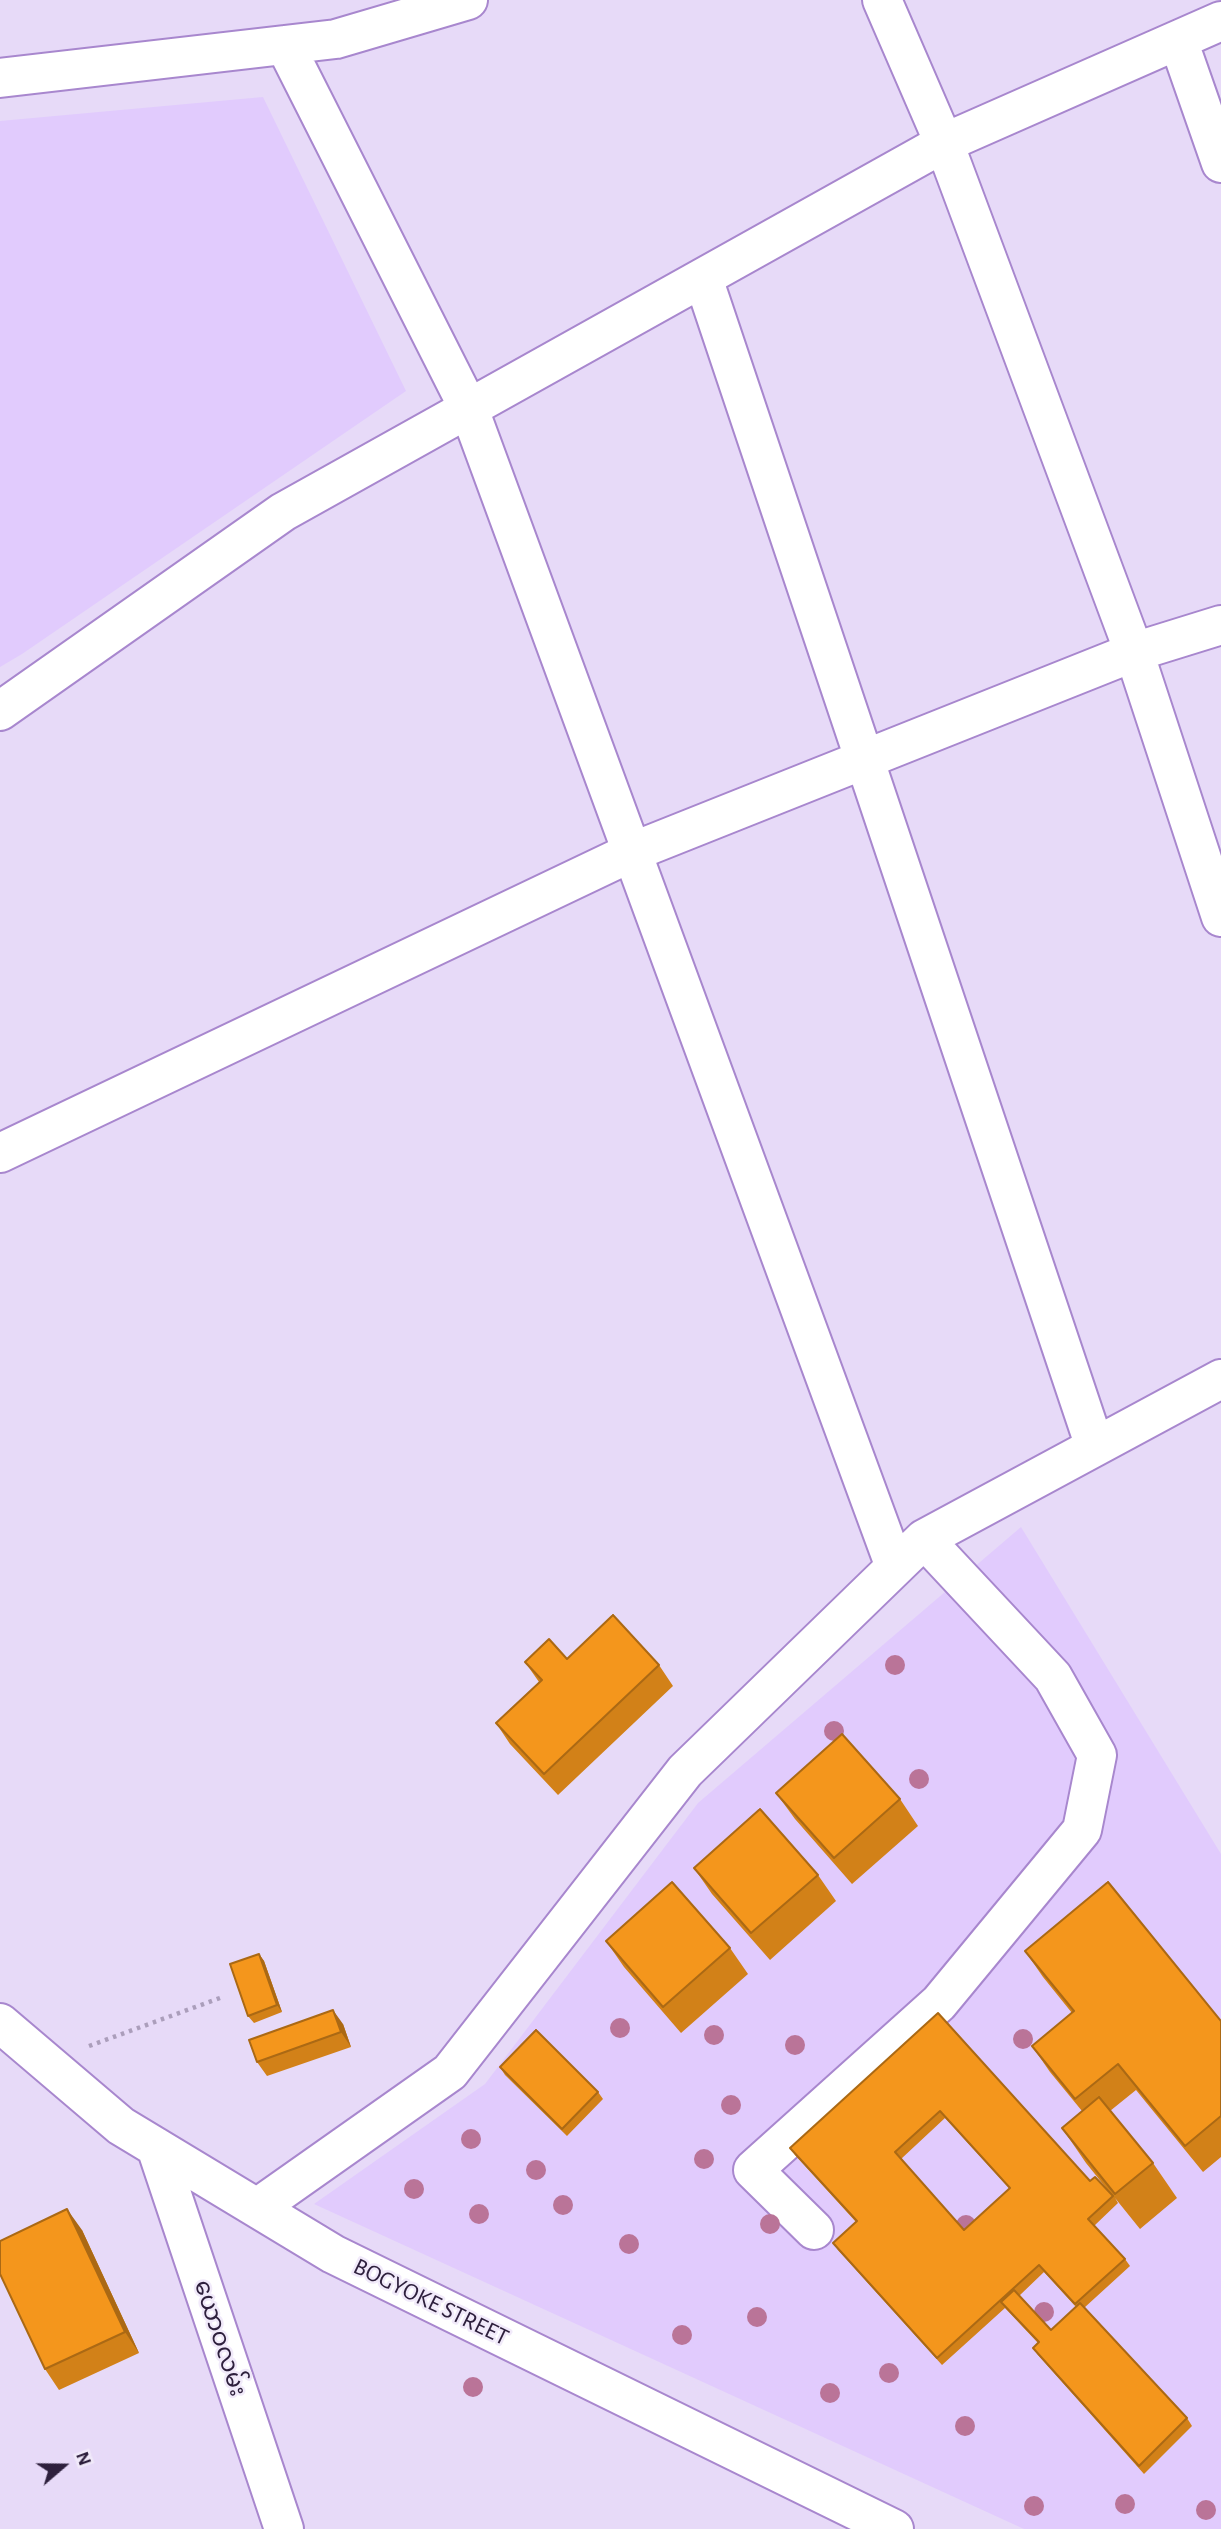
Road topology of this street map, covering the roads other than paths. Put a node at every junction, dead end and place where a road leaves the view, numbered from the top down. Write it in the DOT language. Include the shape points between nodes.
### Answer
graph roads {
  1 [pos="468,0"];
  2 [pos="881,0"];
  3 [pos="1221,21"];
  4 [pos="1178,40"];
  5 [pos="285,45"];
  6 [pos="0,78"];
  7 [pos="944,143"];
  8 [pos="1221,163"];
  9 [pos="703,278"];
  10 [pos="469,409"];
  11 [pos="1221,625"];
  12 [pos="1134,652"];
  13 [pos="0,711"];
  14 [pos="864,760"];
  15 [pos="632,852"];
  16 [pos="1221,917"];
  17 [pos="0,1153"];
  18 [pos="1221,1379"];
  19 [pos="1094,1447"];
  20 [pos="924,1539"];
  21 [pos="895,1567"];
  22 [pos="5,2035"];
  23 [pos="156,2147"];
  24 [pos="257,2208"];
  25 [pos="814,2230"];
  26 [pos="284,2529"];
  27 [pos="894,2529"];
  1 -- 5 [label="street" via="336,39"];
  2 -- 7 [label="street"];
  3 -- 4 [label="street"];
  4 -- 7 [label="street"];
  4 -- 8 [label="street"];
  5 -- 6 [label="street"];
  5 -- 10 [label="street"];
  7 -- 9 [label="street"];
  7 -- 12 [label="street"];
  9 -- 10 [label="street"];
  9 -- 14 [label="street"];
  10 -- 13 [label="street" via="283,512"];
  10 -- 15 [label="street"];
  11 -- 12 [label="street"];
  12 -- 14 [label="street"];
  12 -- 16 [label="street"];
  14 -- 15 [label="street"];
  14 -- 19 [label="street"];
  15 -- 17 [label="street"];
  15 -- 21 [label="street"];
  18 -- 19 [label="street"];
  19 -- 20 [label="street"];
  20 -- 21 [label="street"];
  20 -- 25 [label="street" via="1053,1677 1097,1755 1082,1830 939,2003 753,2170"];
  21 -- 24 [label="street" via="685,1771 450,2072"];
  22 -- 23 [label="street, BOGYOKE STREET" via="46,2062 121,2126"];
  23 -- 24 [label="street, BOGYOKE STREET"];
  23 -- 26 [label="street, ယောဝလမ်း"];
  24 -- 27 [label="street, BOGYOKE STREET" via="333,2254"];
}
